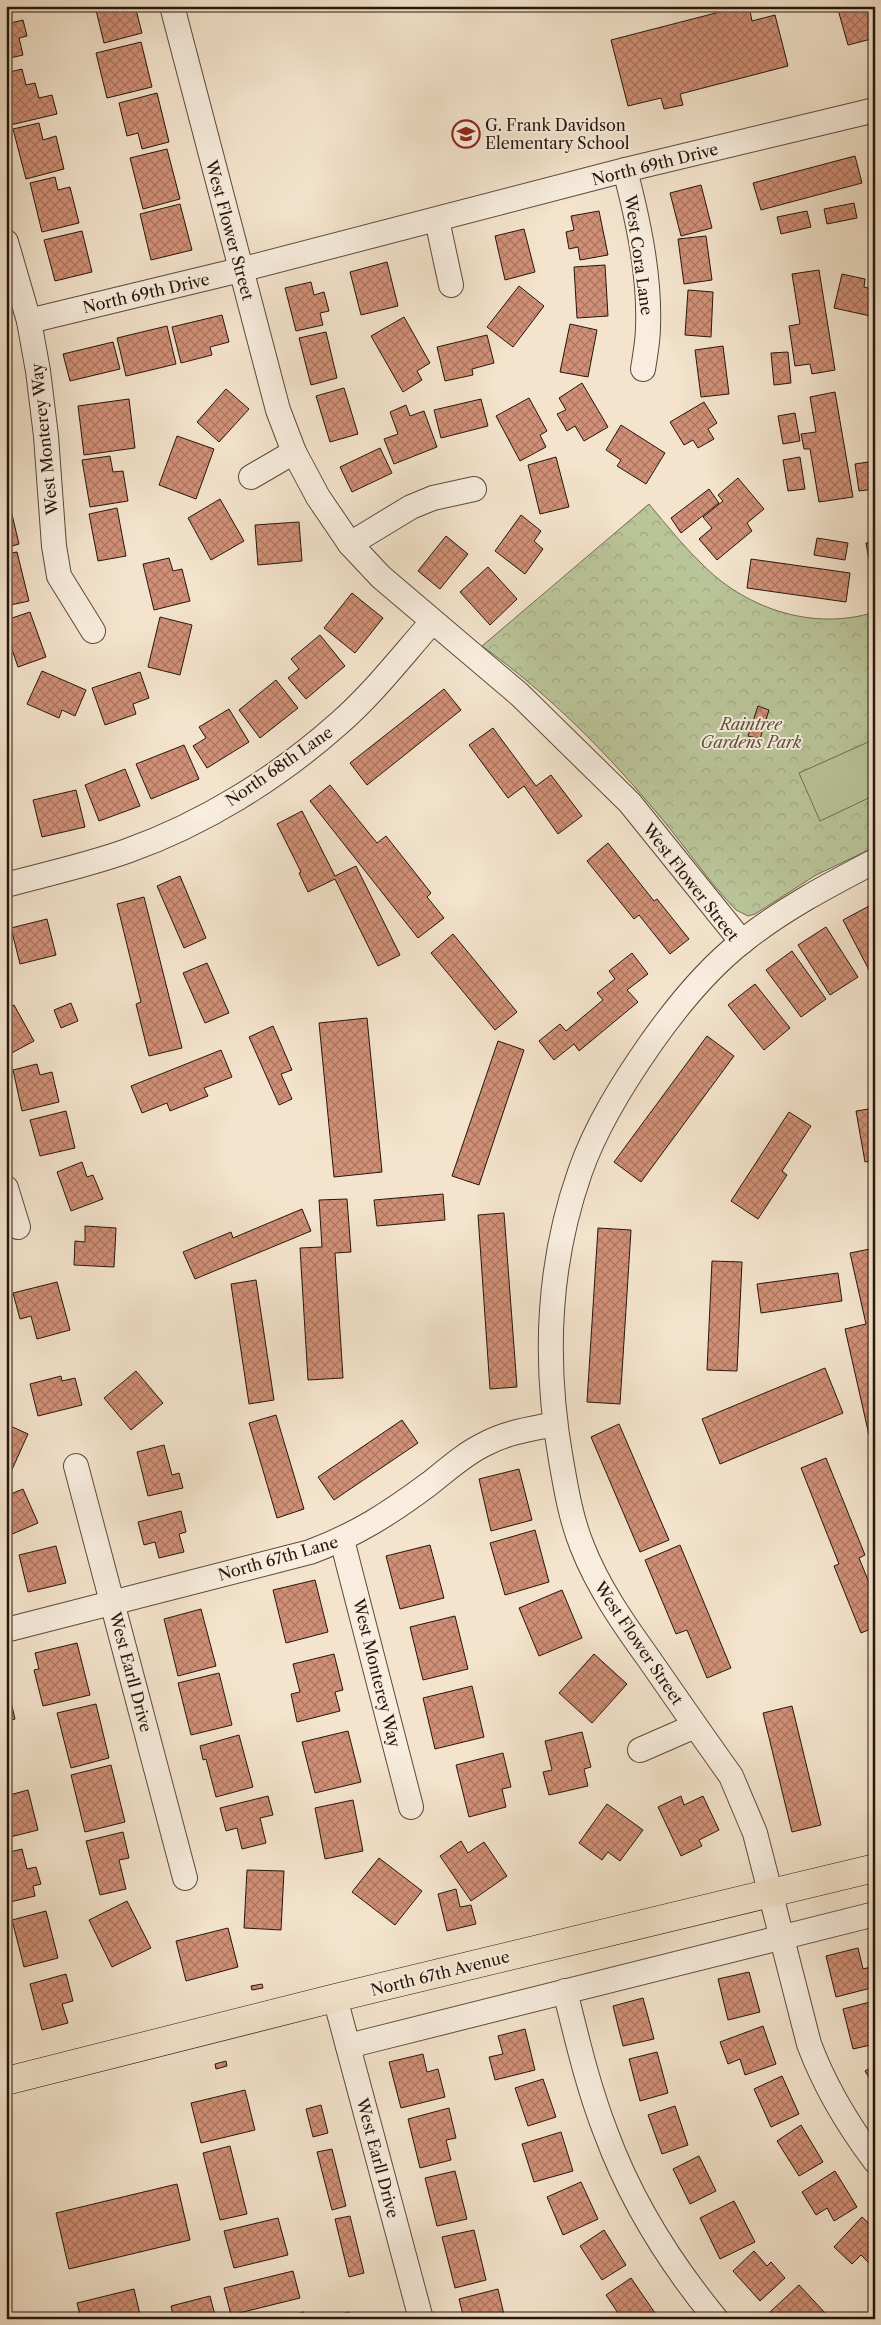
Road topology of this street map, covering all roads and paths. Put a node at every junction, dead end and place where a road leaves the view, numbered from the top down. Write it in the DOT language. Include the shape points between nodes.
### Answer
graph roads {
  1 [pos="172,6"];
  2 [pos="875,110"];
  3 [pos="625,170"];
  4 [pos="437,220"];
  5 [pos="6,242"];
  6 [pos="240,270"];
  7 [pos="451,285"];
  8 [pos="29,321"];
  9 [pos="643,370"];
  10 [pos="294,452"];
  11 [pos="252,476"];
  12 [pos="474,489"];
  13 [pos="350,544"];
  14 [pos="432,622"];
  15 [pos="93,631"];
  16 [pos="875,861"];
  17 [pos="6,885"];
  18 [pos="742,942"];
  19 [pos="6,1188"];
  20 [pos="18,1227"];
  21 [pos="555,1424"];
  22 [pos="76,1466"];
  23 [pos="342,1540"];
  24 [pos="113,1602"];
  25 [pos="6,1630"];
  26 [pos="695,1726"];
  27 [pos="640,1750"];
  28 [pos="411,1807"];
  29 [pos="875,1868"];
  30 [pos="185,1878"];
  31 [pos="772,1893"];
  32 [pos="875,1914"];
  33 [pos="781,1938"];
  34 [pos="565,1991"];
  35 [pos="335,1998"];
  36 [pos="348,2046"];
  37 [pos="7,2077"];
  38 [pos="875,2161"];
  39 [pos="421,2319"];
  40 [pos="716,2319"];
  1 -- 6 [label="street, West Flower Street"];
  2 -- 3 [label="street, North 69th Drive"];
  3 -- 4 [label="street, North 69th Drive"];
  3 -- 9 [label="street, West Cora Lane" via="636,212 645,274 648,327"];
  4 -- 6 [label="street, North 69th Drive"];
  4 -- 7 [label="street"];
  5 -- 8 [label="street, West Monterey Way"];
  6 -- 8 [label="street, North 69th Drive"];
  6 -- 10 [label="street, West Flower Street" via="278,410"];
  8 -- 15 [label="street, West Monterey Way" via="46,436 59,576"];
  10 -- 11 [label="street"];
  10 -- 13 [label="street, West Flower Street" via="318,497"];
  12 -- 13 [label="street" via="433,498 411,507"];
  13 -- 14 [label="street, West Flower Street" via="381,577"];
  14 -- 17 [label="street, North 68th Lane" via="337,725 275,773 235,798 187,826 127,851"];
  14 -- 18 [label="street, West Flower Street" via="520,695 630,803"];
  16 -- 18 [label="street" via="794,905"];
  18 -- 21 [label="street, West Flower Street" via="702,980 658,1033 624,1082 580,1172 555,1281 549,1366"];
  19 -- 20 [label="street"];
  21 -- 23 [label="street, North 67th Lane" via="508,1434 484,1444 398,1507"];
  21 -- 26 [label="street, West Flower Street" via="566,1490 581,1544 600,1586"];
  22 -- 24 [label="street, West Earll Drive"];
  23 -- 24 [label="street, North 67th Lane" via="310,1552"];
  23 -- 28 [label="street, West Monterey Way"];
  24 -- 25 [label="street, North 67th Lane"];
  24 -- 30 [label="street, West Earll Drive"];
  26 -- 27 [label="street"];
  26 -- 31 [label="street, West Flower Street" via="730,1776 742,1800 755,1832"];
  29 -- 31 [label="main road, North 67th Avenue"];
  31 -- 33 [label="street, West Flower Street"];
  31 -- 35 [label="main road, North 67th Avenue"];
  32 -- 33 [label="street"];
  33 -- 34 [label="street"];
  33 -- 38 [label="street, West Flower Street" via="818,2068 840,2109"];
  34 -- 36 [label="street"];
  34 -- 40 [label="street" via="588,2080 628,2185 653,2232 693,2292"];
  35 -- 36 [label="street, West Earll Drive"];
  35 -- 37 [label="main road, North 67th Avenue"];
  36 -- 39 [label="street, West Earll Drive"];
}
